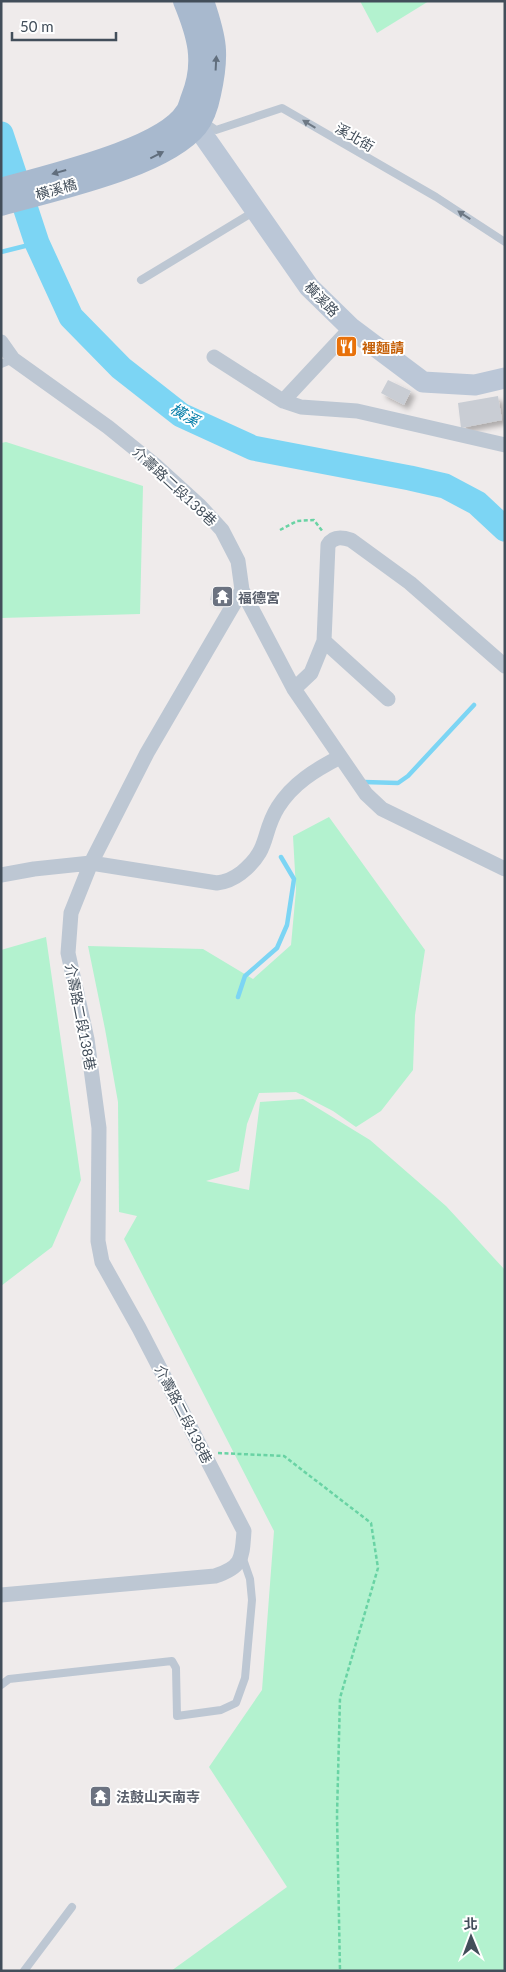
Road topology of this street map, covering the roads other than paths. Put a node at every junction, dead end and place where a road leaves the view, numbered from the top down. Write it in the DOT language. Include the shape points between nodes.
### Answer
graph roads {
  1 [pos="184,1"];
  2 [pos="203,1"];
  3 [pos="195,119"];
  4 [pos="109,165"];
  5 [pos="1,189"];
  6 [pos="1,205"];
  7 [pos="256,210"];
  8 [pos="505,242"];
  9 [pos="141,280"];
  10 [pos="351,328"];
  11 [pos="1,342"];
  12 [pos="214,357"];
  13 [pos="5,360"];
  14 [pos="505,378"];
  15 [pos="283,401"];
  16 [pos="505,445"];
  17 [pos="242,590"];
  18 [pos="324,641"];
  19 [pos="505,666"];
  20 [pos="294,690"];
  21 [pos="388,699"];
  22 [pos="340,757"];
  23 [pos="91,863"];
  24 [pos="505,869"];
  25 [pos="1,875"];
  26 [pos="242,1556"];
  27 [pos="1,1596"];
  28 [pos="1,1685"];
  29 [pos="72,1907"];
  30 [pos="24,1971"];
  1 -- 3 [label="main road" via="199,49"];
  3 -- 2 [label="main road, one-way" via="208,104 216,71 214,36"];
  3 -- 4 [label="main road" via="167,130"];
  3 -- 7 [label="main road, 橫溪路"];
  8 -- 3 [label="lane, 溪北街, one-way" via="436,197 282,108 216,130"];
  4 -- 5 [label="main road, 橫溪橋, one-way"];
  4 -- 6 [label="main road, 橫溪橋"];
  7 -- 9 [label="lane"];
  7 -- 10 [label="main road, 橫溪路" via="309,287"];
  10 -- 14 [label="main road, 橫溪路" via="423,382 475,385"];
  10 -- 15 [label="street"];
  11 -- 13 [label="street, 介壽路二段138巷"];
  12 -- 15 [label="street"];
  13 -- 17 [label="street, 介壽路二段138巷" via="108,427 200,506 222,530 234,553"];
  15 -- 16 [label="street" via="301,407 357,411"];
  17 -- 20 [label="street"];
  17 -- 23 [label="street, 介壽路二段138巷" via="147,753"];
  18 -- 19 [label="street" via="328,552 331,540 343,538 351,540 410,583"];
  18 -- 20 [label="street" via="311,673"];
  18 -- 21 [label="street"];
  20 -- 22 [label="street"];
  22 -- 23 [label="street" via="308,774 285,798 273,816 259,856 226,882 217,884"];
  22 -- 24 [label="street" via="366,794 382,808"];
  23 -- 25 [label="street"];
  23 -- 26 [label="street, 介壽路二段138巷" via="70,913 68,954 87,1040 99,1128 98,1241 102,1262 244,1531"];
  26 -- 27 [label="street" via="232,1571 215,1576"];
  26 -- 28 [label="lane" via="250,1579 252,1600 245,1678 236,1703 221,1710 178,1716 176,1668 172,1661 8,1679"];
  29 -- 30 [label="lane"];
}
